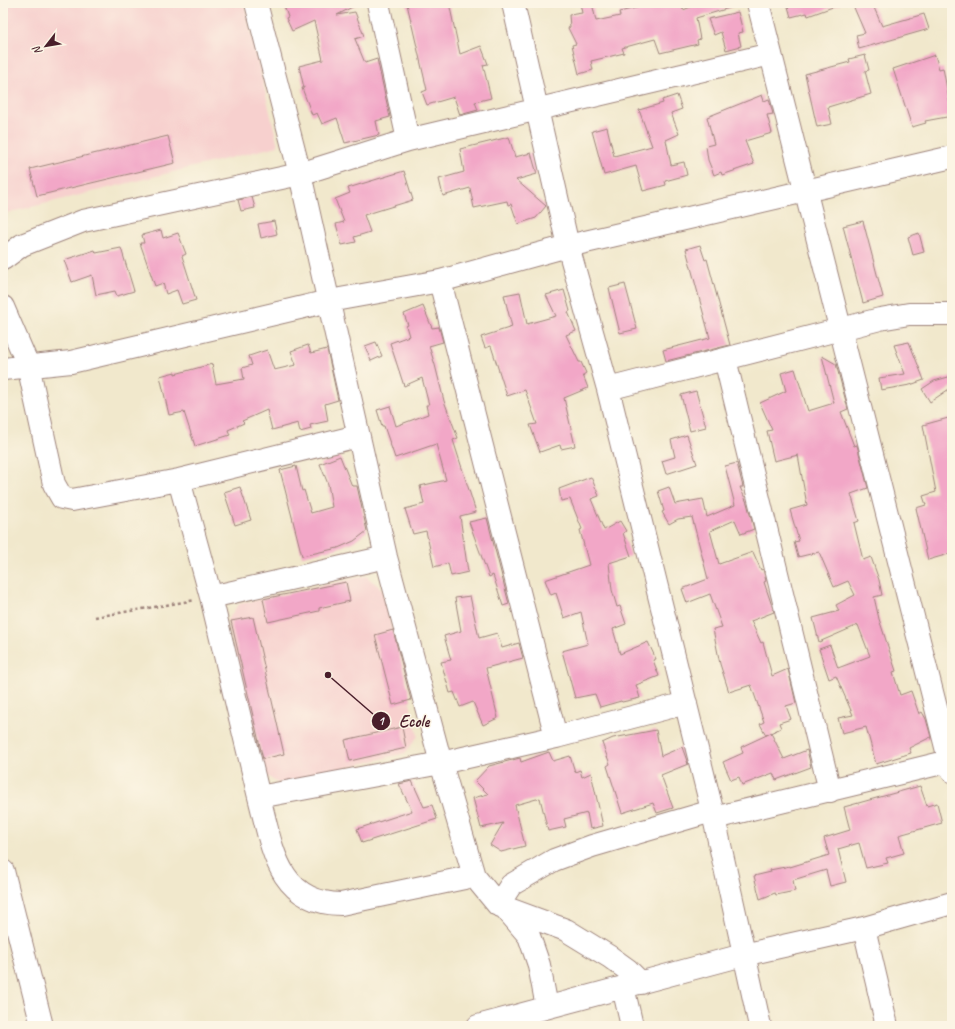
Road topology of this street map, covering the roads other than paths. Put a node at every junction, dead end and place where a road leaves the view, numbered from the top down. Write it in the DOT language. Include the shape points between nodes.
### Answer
graph roads {
  1 [pos="256,3"];
  2 [pos="378,3"];
  3 [pos="513,3"];
  4 [pos="758,3"];
  5 [pos="771,54"];
  6 [pos="537,108"];
  7 [pos="408,140"];
  8 [pos="952,156"];
  9 [pos="300,174"];
  10 [pos="806,191"];
  11 [pos="568,246"];
  12 [pos="3,259"];
  13 [pos="440,281"];
  14 [pos="329,301"];
  15 [pos="3,307"];
  16 [pos="952,314"];
  17 [pos="840,329"];
  18 [pos="725,359"];
  19 [pos="28,365"];
  20 [pos="3,369"];
  21 [pos="608,389"];
  22 [pos="358,436"];
  23 [pos="179,480"];
  24 [pos="386,557"];
  25 [pos="211,597"];
  26 [pos="686,703"];
  27 [pos="556,737"];
  28 [pos="441,763"];
  29 [pos="951,766"];
  30 [pos="830,791"];
  31 [pos="259,797"];
  32 [pos="713,814"];
  33 [pos="3,871"];
  34 [pos="474,876"];
  35 [pos="952,903"];
  36 [pos="502,907"];
  37 [pos="864,928"];
  38 [pos="10,930"];
  39 [pos="743,955"];
  40 [pos="632,985"];
  41 [pos="547,1007"];
  42 [pos="504,1022"];
  43 [pos="42,1026"];
  44 [pos="478,1026"];
  45 [pos="632,1026"];
  46 [pos="760,1026"];
  47 [pos="887,1026"];
  1 -- 9 [label="street"];
  2 -- 7 [label="street"];
  3 -- 6 [label="street"];
  4 -- 5 [label="street"];
  5 -- 6 [label="street"];
  5 -- 10 [label="street"];
  6 -- 7 [label="street"];
  6 -- 11 [label="street"];
  7 -- 9 [label="street"];
  8 -- 10 [label="street"];
  9 -- 12 [label="street" via="84,221 22,245"];
  9 -- 14 [label="street"];
  10 -- 11 [label="street"];
  10 -- 17 [label="street"];
  11 -- 13 [label="street"];
  11 -- 21 [label="street"];
  13 -- 14 [label="street"];
  13 -- 27 [label="street"];
  14 -- 19 [label="street" via="71,362"];
  14 -- 22 [label="street"];
  15 -- 19 [label="street"];
  16 -- 17 [label="street" via="909,314"];
  17 -- 18 [label="street"];
  17 -- 29 [label="street"];
  18 -- 21 [label="street"];
  18 -- 30 [label="street"];
  19 -- 20 [label="street"];
  19 -- 23 [label="street" via="54,484 62,498 72,500"];
  21 -- 26 [label="street"];
  22 -- 23 [label="street"];
  22 -- 24 [label="street"];
  23 -- 25 [label="street"];
  24 -- 25 [label="street"];
  24 -- 28 [label="street"];
  25 -- 31 [label="street"];
  26 -- 27 [label="street"];
  26 -- 32 [label="street"];
  27 -- 28 [label="street"];
  28 -- 31 [label="street"];
  28 -- 34 [label="street"];
  29 -- 30 [label="street"];
  30 -- 32 [label="street"];
  31 -- 34 [label="street" via="276,862 291,884 314,900 326,904 340,904"];
  32 -- 36 [label="street" via="592,846 554,860 511,885"];
  32 -- 39 [label="street"];
  33 -- 38 [label="street"];
  34 -- 36 [label="street"];
  35 -- 37 [label="street"];
  36 -- 40 [label="street" via="566,930 628,970"];
  36 -- 41 [label="street" via="529,936 539,965"];
  37 -- 39 [label="street"];
  37 -- 47 [label="street"];
  38 -- 43 [label="street"];
  39 -- 40 [label="street"];
  39 -- 46 [label="street"];
  40 -- 41 [label="street"];
  40 -- 45 [label="street"];
  41 -- 42 [label="street"];
  42 -- 44 [label="street"];
}
